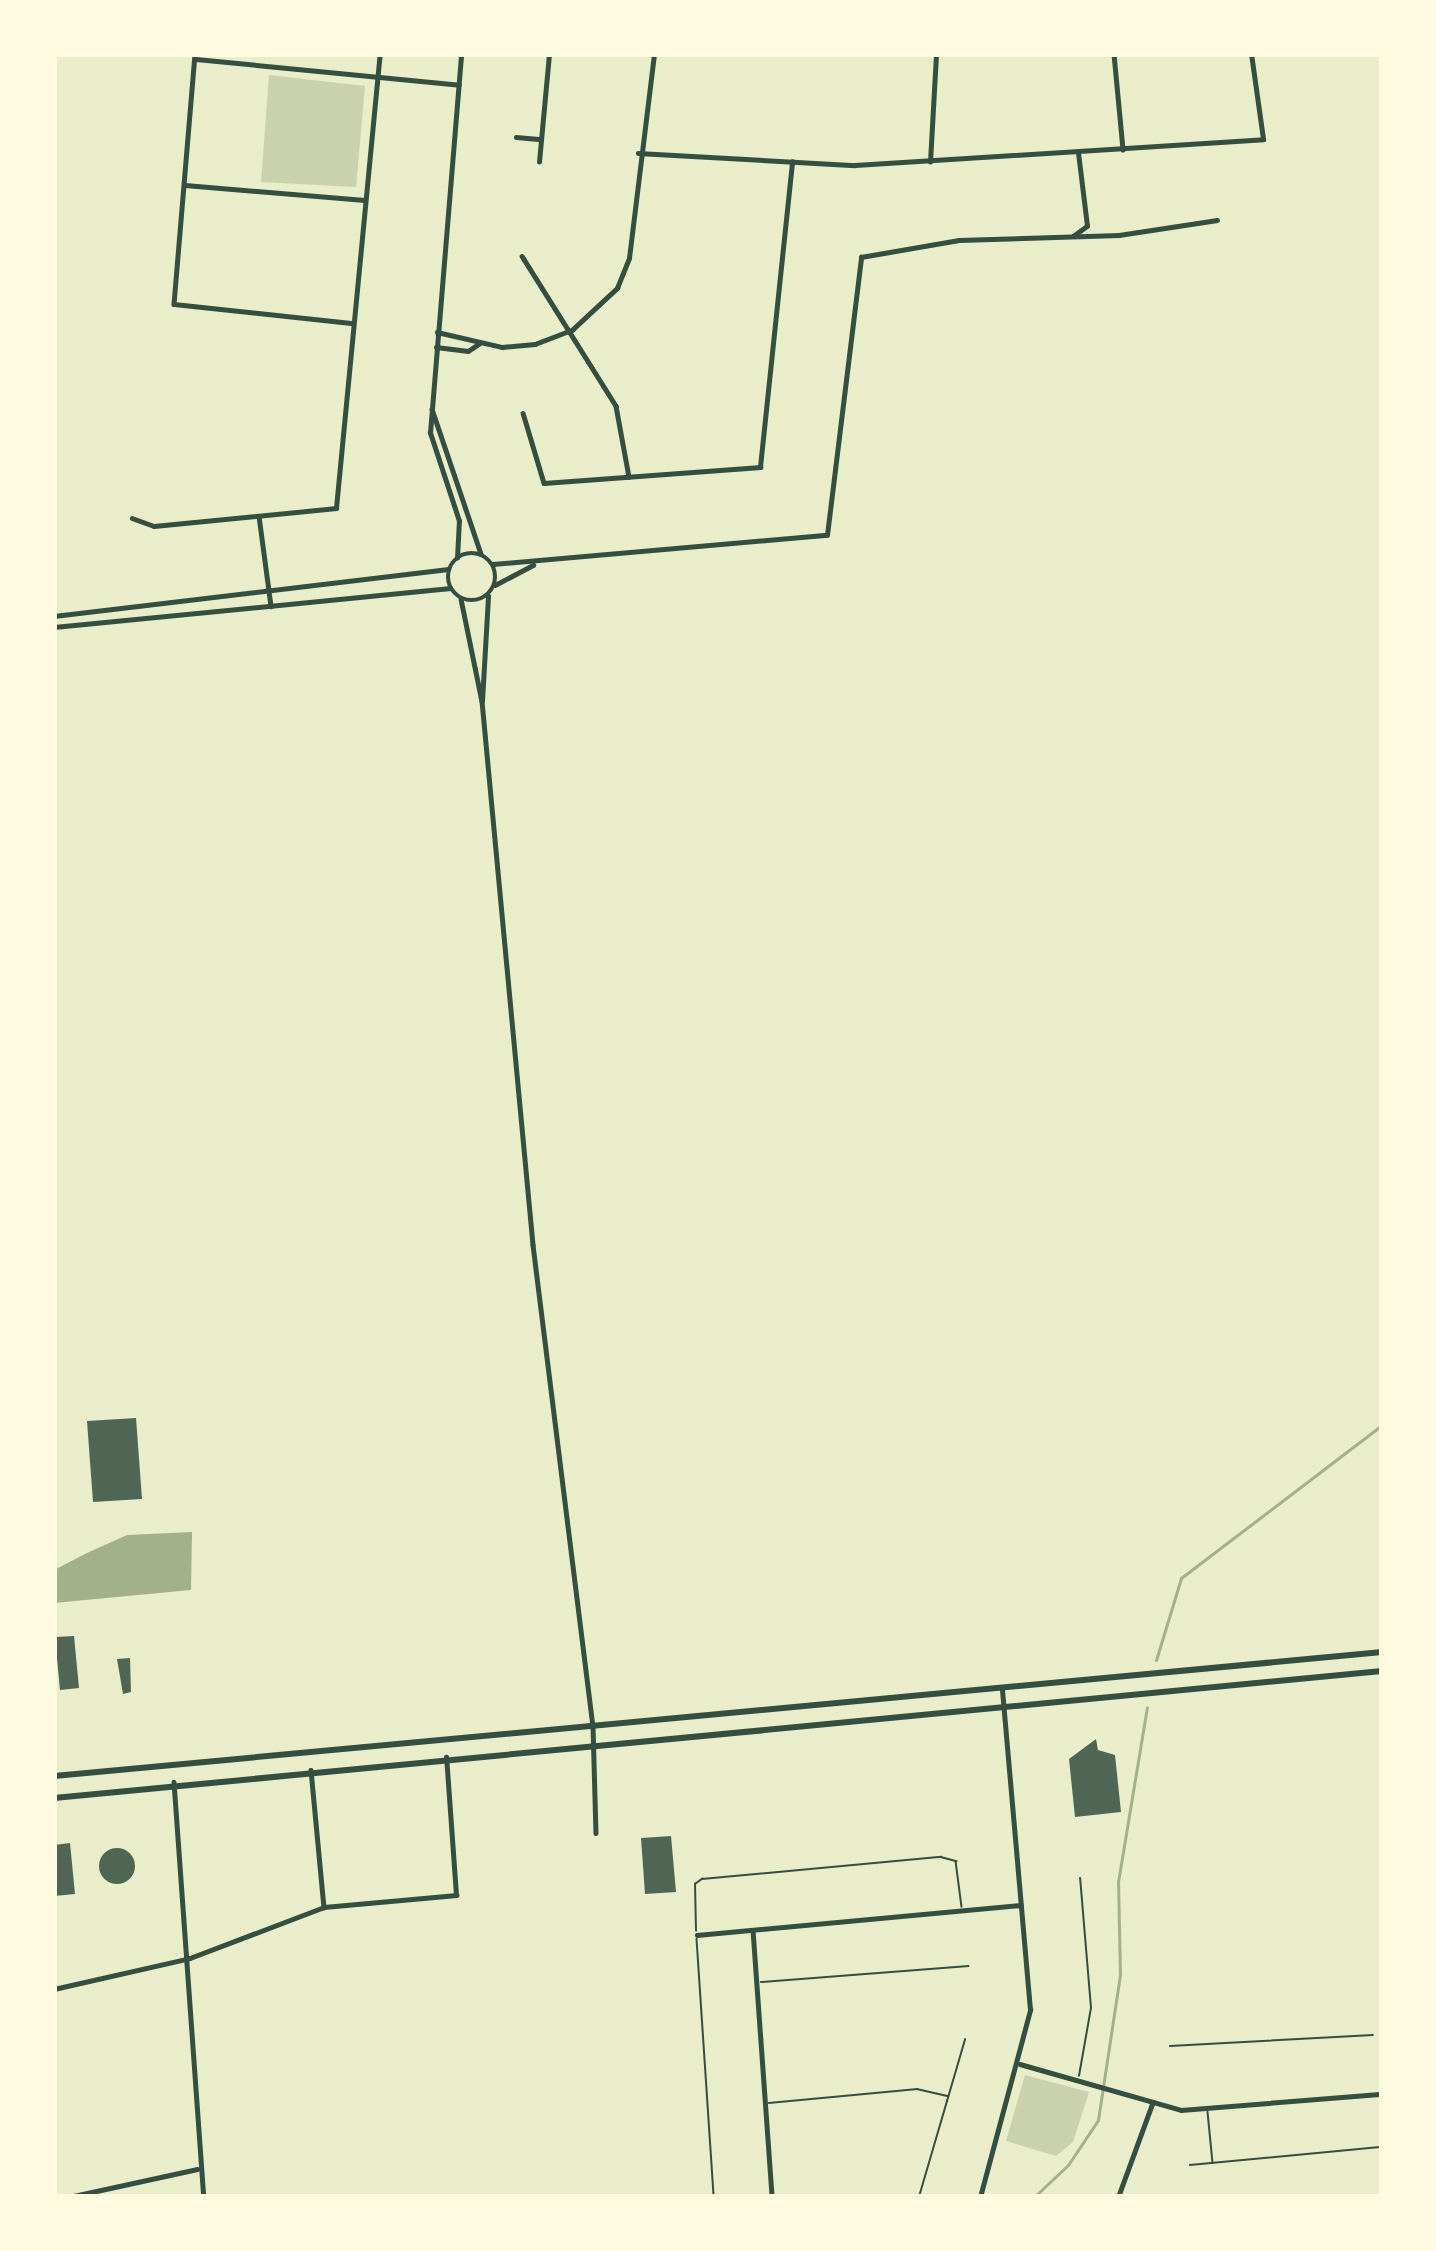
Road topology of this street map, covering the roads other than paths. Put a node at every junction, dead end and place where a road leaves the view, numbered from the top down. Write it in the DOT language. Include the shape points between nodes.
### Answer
graph roads {
  1 [pos="380,54"];
  2 [pos="461,54"];
  3 [pos="549,54"];
  4 [pos="654,54"];
  5 [pos="936,54"];
  6 [pos="1114,54"];
  7 [pos="1251,54"];
  8 [pos="195,56"];
  9 [pos="377,77"];
  10 [pos="459,85"];
  11 [pos="516,137"];
  12 [pos="541,139"];
  13 [pos="1123,150"];
  14 [pos="638,153"];
  15 [pos="1078,153"];
  16 [pos="539,162"];
  17 [pos="792,162"];
  18 [pos="930,164"];
  19 [pos="185,184"];
  20 [pos="364,200"];
  21 [pos="1217,220"];
  22 [pos="1070,238"];
  23 [pos="522,256"];
  24 [pos="353,323"];
  25 [pos="572,330"];
  26 [pos="437,332"];
  27 [pos="481,343"];
  28 [pos="436,347"];
  29 [pos="430,404"];
  30 [pos="523,413"];
  31 [pos="629,477"];
  32 [pos="259,516"];
  33 [pos="131,518"];
  34 [pos="481,554"];
  35 [pos="457,558"];
  36 [pos="493,564"];
  37 [pos="533,565"];
  38 [pos="448,568"];
  39 [pos="495,585"];
  40 [pos="450,588"];
  41 [pos="269,593"];
  42 [pos="488,596"];
  43 [pos="461,599"];
  44 [pos="271,606"];
  45 [pos="54,616"];
  46 [pos="54,627"];
  47 [pos="482,701"];
  48 [pos="1382,1652"];
  49 [pos="1206,1669"];
  50 [pos="1382,1671"];
  51 [pos="1212,1688"];
  52 [pos="1002,1689"];
  53 [pos="1005,1706"];
  54 [pos="802,1708"];
  55 [pos="805,1725"];
  56 [pos="593,1726"];
  57 [pos="445,1740"];
  58 [pos="595,1744"];
  59 [pos="310,1751"];
  60 [pos="446,1757"];
  61 [pos="311,1770"];
  62 [pos="54,1776"];
  63 [pos="174,1782"];
  64 [pos="54,1798"];
  65 [pos="596,1833"];
  66 [pos="1080,1878"];
  67 [pos="1022,1905"];
  68 [pos="324,1907"];
  69 [pos="963,1910"];
  70 [pos="753,1930"];
  71 [pos="697,1935"];
  72 [pos="190,1958"];
  73 [pos="968,1966"];
  74 [pos="757,1982"];
  75 [pos="56,1988"];
  76 [pos="1373,2035"];
  77 [pos="965,2040"];
  78 [pos="1170,2047"];
  79 [pos="1021,2064"];
  80 [pos="1078,2082"];
  81 [pos="1382,2094"];
  82 [pos="948,2096"];
  83 [pos="765,2104"];
  84 [pos="1153,2104"];
  85 [pos="1207,2108"];
  86 [pos="1382,2147"];
  87 [pos="1213,2163"];
  88 [pos="1190,2165"];
  89 [pos="197,2169"];
  90 [pos="69,2197"];
  91 [pos="204,2197"];
  92 [pos="714,2197"];
  93 [pos="772,2197"];
  94 [pos="919,2197"];
  95 [pos="980,2197"];
  96 [pos="1118,2197"];
  1 -- 9 [label="street"];
  2 -- 10 [label="street"];
  3 -- 12 [label="street"];
  4 -- 14 [label="street"];
  5 -- 18 [label="street"];
  6 -- 13 [label="street"];
  7 -- 13 [label="street" via="1263,139"];
  8 -- 9 [label="street"];
  8 -- 19 [label="street"];
  9 -- 10 [label="street"];
  9 -- 20 [label="street"];
  10 -- 26 [label="street"];
  11 -- 12 [label="street"];
  12 -- 16 [label="street"];
  13 -- 15 [label="street"];
  14 -- 17 [label="street"];
  14 -- 25 [label="street" via="629,258 617,288"];
  15 -- 18 [label="street"];
  15 -- 22 [label="street" via="1087,226"];
  17 -- 18 [label="street"];
  17 -- 31 [label="street" via="760,467"];
  19 -- 20 [label="street"];
  19 -- 24 [label="street" via="174,304"];
  20 -- 24 [label="street"];
  21 -- 22 [label="street"];
  22 -- 37 [label="street" via="959,240 861,257 827,535"];
  23 -- 25 [label="street"];
  24 -- 32 [label="street" via="336,508"];
  25 -- 27 [label="street" via="535,344"];
  25 -- 31 [label="street" via="624,426"];
  26 -- 27 [label="street"];
  26 -- 28 [label="street"];
  27 -- 28 [label="street"];
  28 -- 29 [label="street"];
  29 -- 34 [label="street"];
  29 -- 35 [label="street" via="430,433 459,520"];
  30 -- 31 [label="street" via="544,483"];
  32 -- 33 [label="street" via="154,526"];
  32 -- 41 [label="street"];
  34 -- 35 [label="street"];
  34 -- 36 [label="street"];
  35 -- 38 [label="street"];
  36 -- 37 [label="street"];
  36 -- 39 [label="street"];
  37 -- 39 [label="street"];
  38 -- 40 [label="street"];
  38 -- 41 [label="street"];
  39 -- 42 [label="street"];
  40 -- 43 [label="street"];
  40 -- 44 [label="street"];
  41 -- 44 [label="street"];
  41 -- 45 [label="street"];
  42 -- 43 [label="street"];
  42 -- 47 [label="street"];
  43 -- 47 [label="street"];
  44 -- 46 [label="street"];
  47 -- 56 [label="street" via="529,1204"];
  48 -- 49 [label="main road"];
  49 -- 51 [label="main road"];
  49 -- 52 [label="main road"];
  50 -- 51 [label="main road"];
  51 -- 53 [label="main road"];
  52 -- 53 [label="street"];
  52 -- 54 [label="main road"];
  53 -- 55 [label="main road"];
  53 -- 67 [label="street"];
  54 -- 55 [label="main road"];
  54 -- 56 [label="main road"];
  55 -- 58 [label="main road"];
  56 -- 57 [label="main road"];
  56 -- 58 [label="street"];
  57 -- 59 [label="main road"];
  57 -- 60 [label="main road"];
  58 -- 60 [label="main road"];
  58 -- 65 [label="street"];
  59 -- 61 [label="main road"];
  59 -- 62 [label="main road"];
  60 -- 61 [label="main road"];
  60 -- 68 [label="street" via="457,1895"];
  61 -- 63 [label="main road"];
  61 -- 68 [label="street"];
  63 -- 64 [label="main road"];
  63 -- 72 [label="street"];
  66 -- 80 [label="lane" via="1091,2008"];
  67 -- 69 [label="street"];
  67 -- 79 [label="street" via="1030,2010"];
  68 -- 72 [label="street"];
  69 -- 70 [label="street"];
  69 -- 71 [label="lane" via="959,1868 941,1857 701,1879"];
  70 -- 71 [label="street"];
  70 -- 74 [label="street"];
  71 -- 92 [label="lane"];
  72 -- 75 [label="street"];
  72 -- 89 [label="street"];
  73 -- 74 [label="lane"];
  74 -- 83 [label="street"];
  76 -- 78 [label="lane"];
  77 -- 82 [label="lane"];
  79 -- 80 [label="street"];
  79 -- 95 [label="street"];
  80 -- 84 [label="street"];
  81 -- 85 [label="street"];
  82 -- 83 [label="lane" via="916,2089"];
  82 -- 94 [label="lane"];
  83 -- 93 [label="street"];
  84 -- 85 [label="street"];
  84 -- 96 [label="street"];
  85 -- 87 [label="lane"];
  86 -- 87 [label="lane"];
  87 -- 88 [label="lane"];
  89 -- 90 [label="street"];
  89 -- 91 [label="street"];
}
